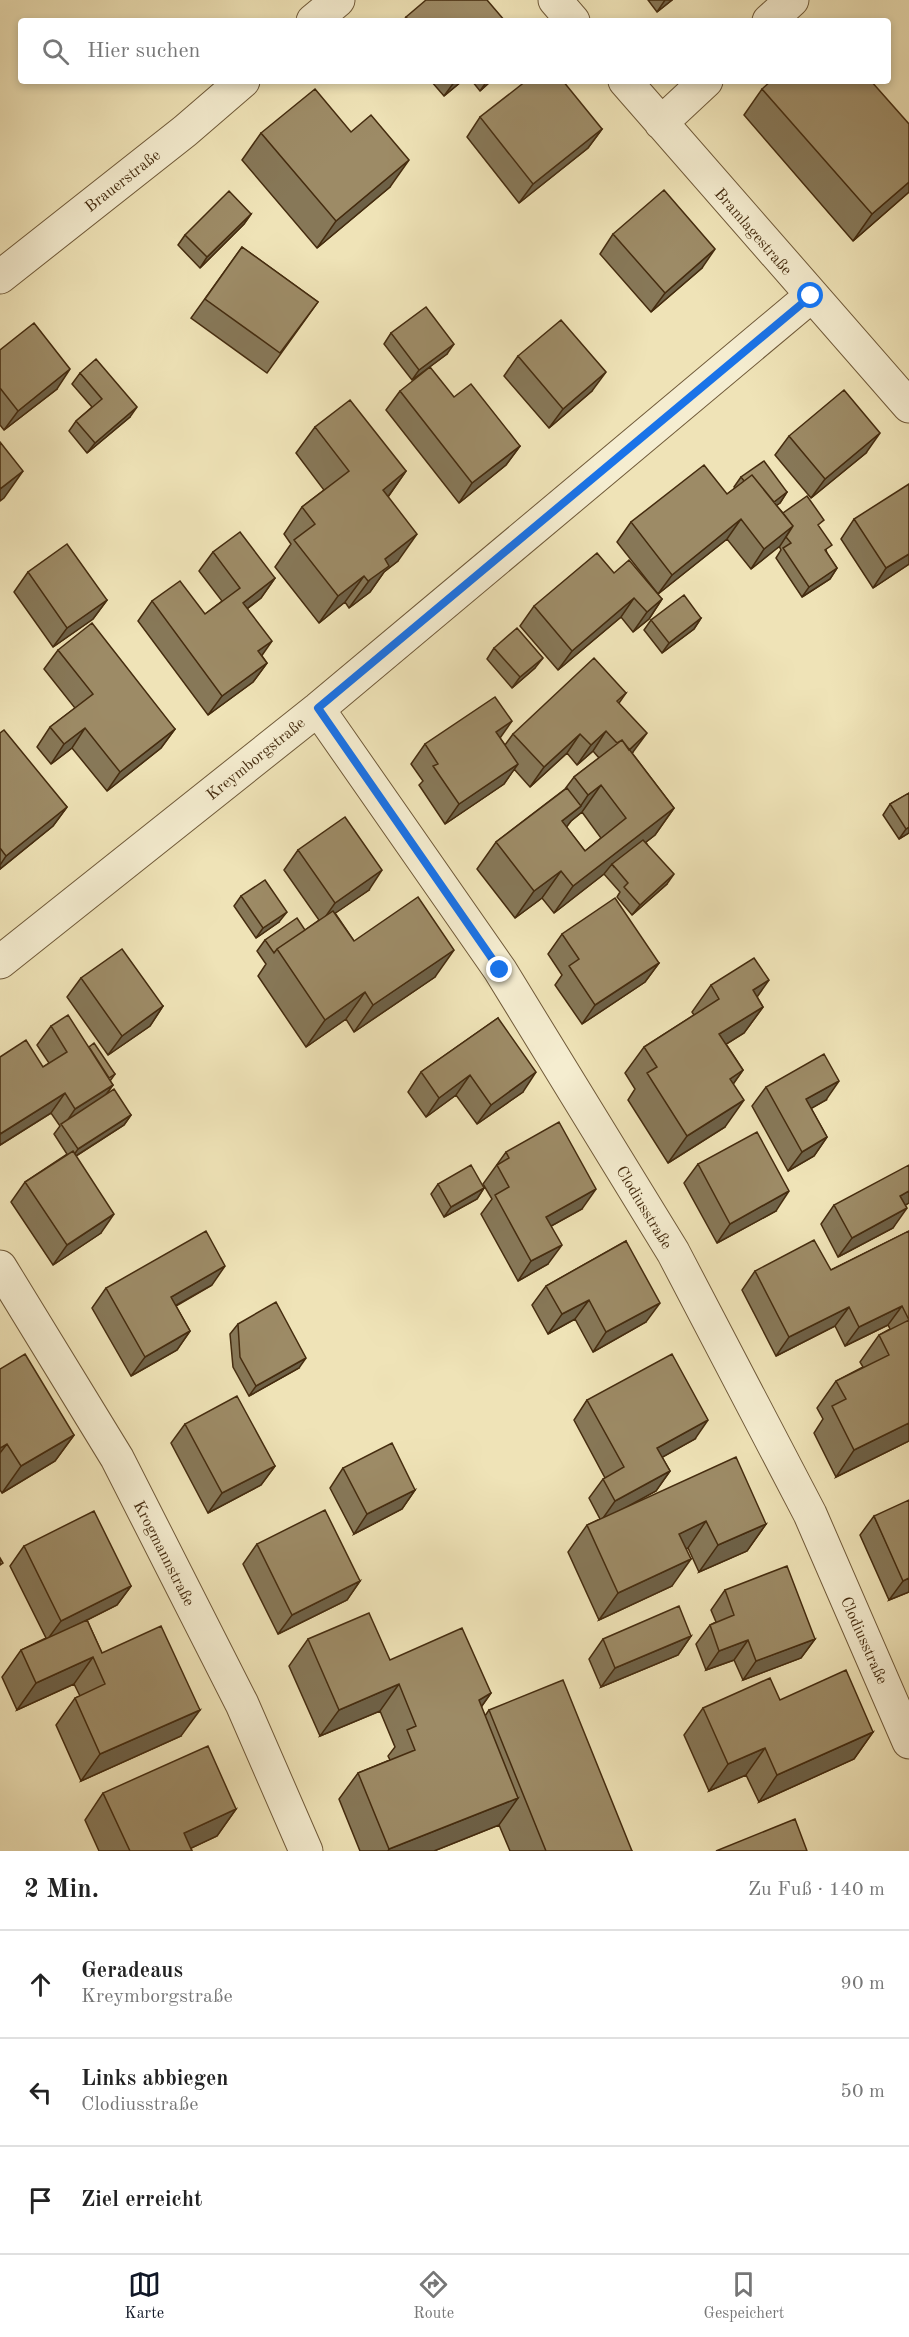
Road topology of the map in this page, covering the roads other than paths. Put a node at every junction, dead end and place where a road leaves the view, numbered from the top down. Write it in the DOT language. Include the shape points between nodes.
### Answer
graph roads {
  1 [pos="338,0"];
  2 [pos="555,0"];
  3 [pos="792,0"];
  4 [pos="317,18"];
  5 [pos="570,18"];
  6 [pos="772,18"];
  7 [pos="240,84"];
  8 [pos="628,84"];
  9 [pos="703,84"];
  10 [pos="661,123"];
  11 [pos="0,277"];
  12 [pos="811,296"];
  13 [pos="909,406"];
  14 [pos="318,708"];
  15 [pos="0,962"];
  16 [pos="0,1267"];
  17 [pos="909,1742"];
  18 [pos="306,1851"];
  1 -- 4 [label="street"];
  2 -- 5 [label="street"];
  3 -- 6 [label="street"];
  7 -- 11 [label="street, Brauerstraße"];
  8 -- 10 [label="street, Bramlagestraße"];
  9 -- 10 [label="street"];
  10 -- 12 [label="street, Bramlagestraße"];
  12 -- 13 [label="street, Bramlagestraße"];
  12 -- 14 [label="street, Kreymborgstraße"];
  14 -- 15 [label="street, Kreymborgstraße"];
  14 -- 17 [label="street, Clodiusstraße" via="500,970 673,1252 810,1514"];
  16 -- 18 [label="street, Krogmannstraße" via="117,1458 242,1704"];
}
